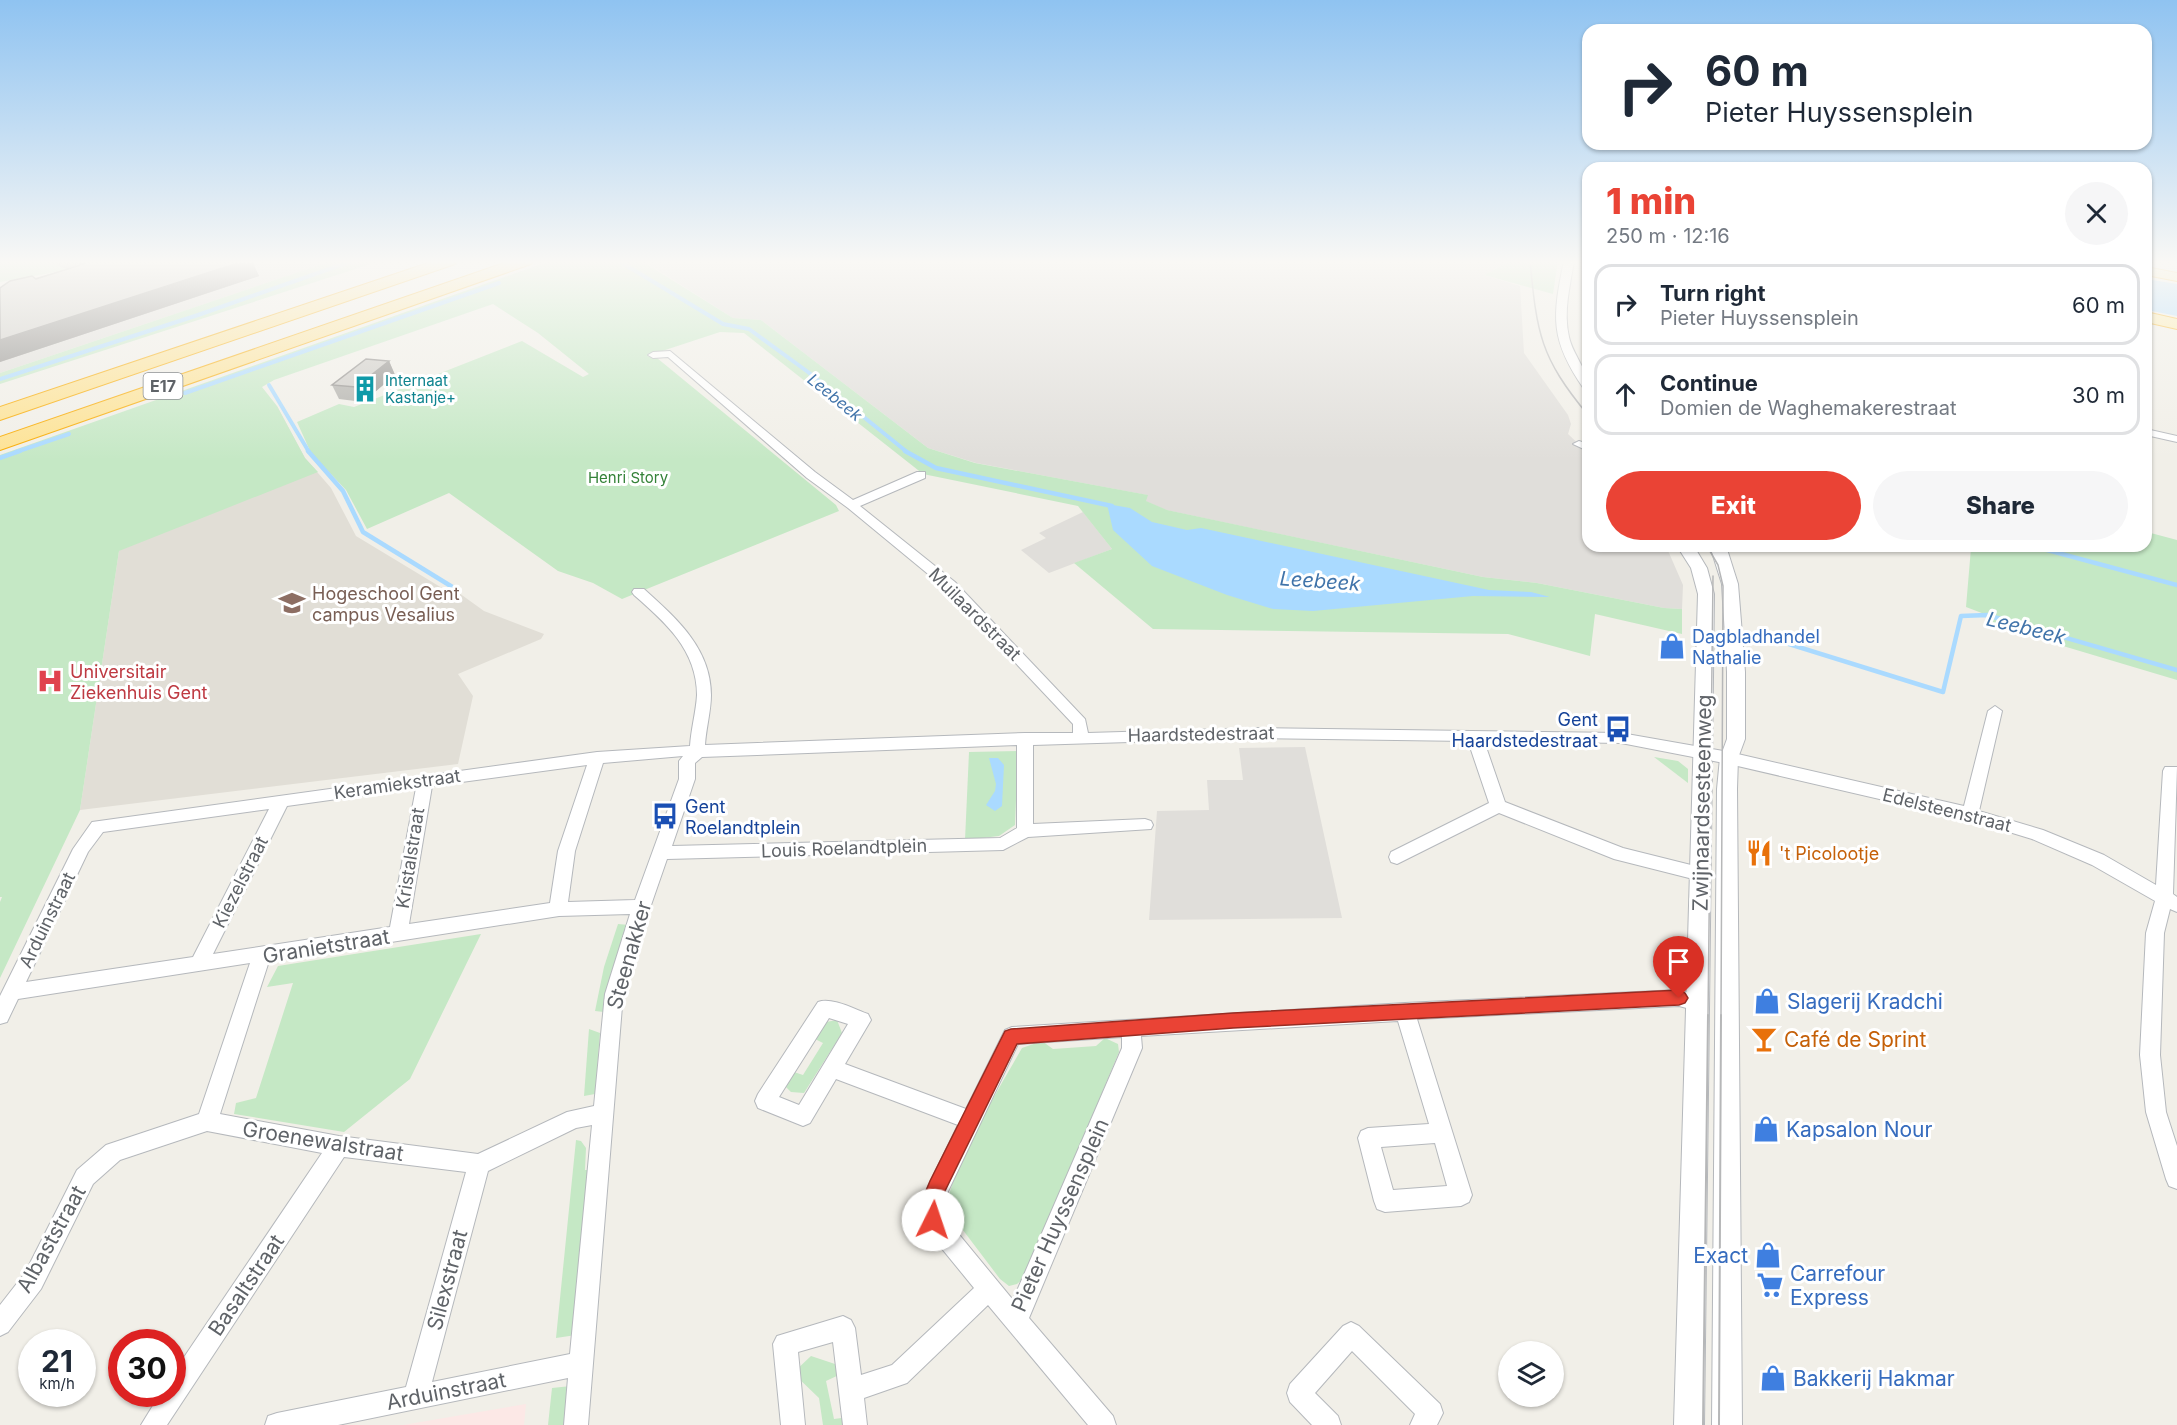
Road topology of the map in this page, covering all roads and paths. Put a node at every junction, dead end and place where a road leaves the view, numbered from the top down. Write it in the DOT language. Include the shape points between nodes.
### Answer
graph roads {
  1 [pos="212,328"];
  2 [pos="254,328"];
  3 [pos="285,328"];
  4 [pos="330,328"];
  5 [pos="1560,328"];
  6 [pos="653,355"];
  7 [pos="1582,377"];
  8 [pos="0,398"];
  9 [pos="0,414"];
  10 [pos="0,426"];
  11 [pos="2152,433"];
  12 [pos="2177,439"];
  13 [pos="0,444"];
  14 [pos="921,476"];
  15 [pos="852,505"];
  16 [pos="1689,552"];
  17 [pos="1723,552"];
  18 [pos="639,592"];
  19 [pos="1995,711"];
  20 [pos="1474,735"];
  21 [pos="1081,736"];
  22 [pos="1025,738"];
  23 [pos="697,752"];
  24 [pos="1704,753"];
  25 [pos="597,758"];
  26 [pos="1729,758"];
  27 [pos="2171,771"];
  28 [pos="425,781"];
  29 [pos="282,800"];
  30 [pos="1498,806"];
  31 [pos="1970,814"];
  32 [pos="1145,825"];
  33 [pos="98,826"];
  34 [pos="1024,831"];
  35 [pos="660,853"];
  36 [pos="1397,857"];
  37 [pos="1701,874"];
  38 [pos="2171,902"];
  39 [pos="642,907"];
  40 [pos="559,909"];
  41 [pos="398,935"];
  42 [pos="262,956"];
  43 [pos="198,965"];
  44 [pos="12,992"];
  45 [pos="1698,1003"];
  46 [pos="1405,1011"];
  47 [pos="0,1016"];
  48 [pos="1131,1027"];
  49 [pos="832,1068"];
  50 [pos="602,1114"];
  51 [pos="207,1120"];
  52 [pos="970,1120"];
  53 [pos="1441,1133"];
  54 [pos="339,1146"];
  55 [pos="478,1164"];
  56 [pos="2177,1179"];
  57 [pos="989,1288"];
  58 [pos="1016,1321"];
  59 [pos="0,1324"];
  60 [pos="580,1364"];
  61 [pos="850,1390"];
  62 [pos="416,1395"];
  63 [pos="153,1425"];
  64 [pos="277,1425"];
  65 [pos="576,1425"];
  66 [pos="793,1425"];
  67 [pos="855,1425"];
  68 [pos="1104,1425"];
  69 [pos="1329,1425"];
  70 [pos="1422,1425"];
  71 [pos="1689,1425"];
  72 [pos="1727,1425"];
  1 -- 8 [label="highway, E17"];
  2 -- 9 [label="highway, E17"];
  3 -- 10 [label="highway, E17"];
  4 -- 13 [label="highway, E17"];
  5 -- 7 [label="street" via="1569,357"];
  6 -- 15 [label="street, Muilaardstraat" via="674,352 811,476"];
  11 -- 12 [label="street"];
  14 -- 15 [label="street"];
  15 -- 21 [label="street, Muilaardstraat" via="950,585 1080,723"];
  16 -- 24 [label="street, Zwijnaardsesteenweg" via="1705,587"];
  17 -- 26 [label="street, Zwijnaardsesteenweg" via="1730,584 1735,665 1736,739"];
  18 -- 23 [label="street, Steenakker" via="684,637 704,673"];
  19 -- 31 [label="street"];
  20 -- 21 [label="street, Haardstedestraat"];
  20 -- 24 [label="street, Haardstedestraat" via="1621,738"];
  20 -- 30 [label="street"];
  21 -- 22 [label="street, Haardstedestraat"];
  22 -- 23 [label="street, Haardstedestraat"];
  22 -- 34 [label="street"];
  23 -- 25 [label="street, Keramiekstraat" via="680,750"];
  23 -- 35 [label="street, Steenakker" via="687,761 687,779"];
  24 -- 26 [label="street, Edelsteenstraat"];
  24 -- 37 [label="street, Zwijnaardsesteenweg"];
  25 -- 28 [label="street, Keramiekstraat"];
  25 -- 40 [label="street" via="564,853"];
  26 -- 31 [label="street, Edelsteenstraat"];
  26 -- 72 [label="street, Zwijnaardsesteenweg"];
  27 -- 38 [label="street"];
  28 -- 29 [label="street, Keramiekstraat"];
  28 -- 41 [label="street, Kristalstraat"];
  29 -- 33 [label="street, Keramiekstraat"];
  29 -- 43 [label="street, Kiezelstraat"];
  30 -- 36 [label="street"];
  30 -- 37 [label="street" via="1620,854"];
  31 -- 38 [label="street, Edelsteenstraat" via="2037,834 2098,860"];
  32 -- 34 [label="street, Louis Roelandtplein"];
  33 -- 44 [label="street, Arduinstraat" via="81,849"];
  34 -- 35 [label="street, Louis Roelandtplein" via="1003,844"];
  35 -- 39 [label="street, Steenakker"];
  37 -- 45 [label="street, Zwijnaardsesteenweg"];
  38 -- 56 [label="street" via="2155,933 2150,1055 2156,1112"];
  39 -- 40 [label="street, Granietstraat"];
  39 -- 50 [label="street, Steenakker" via="614,994"];
  40 -- 41 [label="street, Granietstraat"];
  41 -- 42 [label="street, Granietstraat"];
  42 -- 43 [label="street, Granietstraat"];
  42 -- 51 [label="street"];
  43 -- 44 [label="street, Granietstraat"];
  44 -- 47 [label="street, Arduinstraat"];
  45 -- 46 [label="street" via="1679,998"];
  45 -- 71 [label="street, Zwijnaardsesteenweg"];
  46 -- 48 [label="street"];
  46 -- 53 [label="street"];
  48 -- 52 [label="street, Pieter Huyssensplein" via="1011,1036"];
  48 -- 58 [label="street, Pieter Huyssensplein" via="1132,1048"];
  49 -- 49 [label="street" via="861,1020 825,1008 765,1101 803,1116"];
  49 -- 52 [label="street"];
  50 -- 55 [label="street" via="566,1122"];
  50 -- 60 [label="street, Steenakker"];
  51 -- 54 [label="street, Groenewalstraat"];
  51 -- 59 [label="street, Albaststraat" via="113,1152 85,1177 33,1281"];
  52 -- 57 [label="street, Pieter Huyssensplein" via="931,1203 933,1220"];
  53 -- 53 [label="street" via="1368,1138 1385,1201 1461,1195"];
  54 -- 55 [label="street, Groenewalstraat"];
  54 -- 63 [label="street, Basaltstraat"];
  55 -- 62 [label="street, Silexstraat"];
  57 -- 58 [label="street, Pieter Huyssensplein"];
  57 -- 61 [label="street" via="899,1375"];
  58 -- 68 [label="street"];
  60 -- 62 [label="street, Arduinstraat"];
  60 -- 65 [label="street, Steenakker"];
  61 -- 66 [label="street" via="843,1328 785,1344"];
  61 -- 67 [label="street"];
  62 -- 64 [label="street, Arduinstraat"];
  69 -- 70 [label="street" via="1299,1393 1351,1334 1431,1413"];
}
